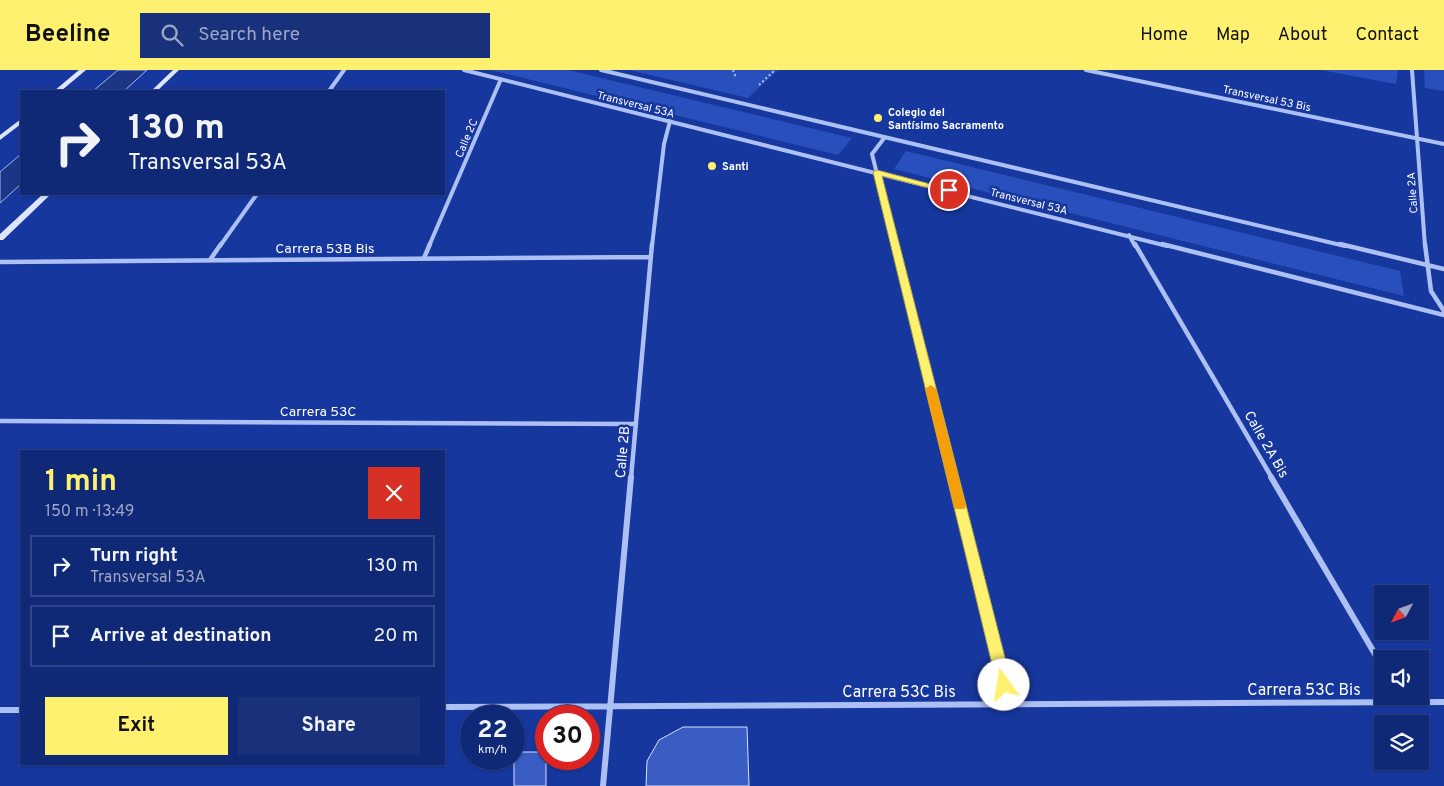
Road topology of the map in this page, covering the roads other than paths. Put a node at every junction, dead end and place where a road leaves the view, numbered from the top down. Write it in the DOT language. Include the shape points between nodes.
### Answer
graph roads {
  1 [pos="83,70"];
  2 [pos="176,70"];
  3 [pos="344,70"];
  4 [pos="464,70"];
  5 [pos="601,70"];
  6 [pos="1086,70"];
  7 [pos="1412,70"];
  8 [pos="501,79"];
  9 [pos="59,90"];
  10 [pos="155,90"];
  11 [pos="330,90"];
  12 [pos="670,121"];
  13 [pos="20,122"];
  14 [pos="885,137"];
  15 [pos="0,138"];
  16 [pos="1417,138"];
  17 [pos="1444,144"];
  18 [pos="877,172"];
  19 [pos="45,195"];
  20 [pos="255,195"];
  21 [pos="1129,235"];
  22 [pos="0,238"];
  23 [pos="651,256"];
  24 [pos="424,258"];
  25 [pos="210,260"];
  26 [pos="0,262"];
  27 [pos="1426,265"];
  28 [pos="1444,269"];
  29 [pos="1444,313"];
  30 [pos="0,421"];
  31 [pos="636,424"];
  32 [pos="1374,652"];
  33 [pos="1374,699"];
  34 [pos="1429,701"];
  35 [pos="1444,702"];
  36 [pos="1009,704"];
  37 [pos="610,706"];
  38 [pos="445,707"];
  39 [pos="0,710"];
  40 [pos="20,710"];
  41 [pos="603,786"];
  1 -- 9 [label="main road"];
  2 -- 10 [label="main road"];
  3 -- 11 [label="street"];
  4 -- 8 [label="street, Transversal 53A"];
  5 -- 14 [label="street, Transversal 53A"];
  6 -- 16 [label="street, Transversal 53 Bis"];
  7 -- 16 [label="street, Calle 2A"];
  8 -- 12 [label="street, Transversal 53A"];
  8 -- 24 [label="street, Calle 2C"];
  12 -- 18 [label="street, Transversal 53A"];
  12 -- 23 [label="street, Calle 2B" via="664,144"];
  13 -- 15 [label="main road"];
  14 -- 18 [label="street" via="872,154"];
  14 -- 27 [label="street, Transversal 53A"];
  16 -- 17 [label="street, Transversal 53 Bis"];
  16 -- 27 [label="street, Calle 2A"];
  18 -- 21 [label="street, Transversal 53A"];
  18 -- 36 [label="street"];
  19 -- 22 [label="main road"];
  20 -- 25 [label="street"];
  21 -- 29 [label="street, Transversal 53A"];
  21 -- 32 [label="street, Calle 2A Bis"];
  23 -- 24 [label="street, Carrera 53B Bis"];
  23 -- 31 [label="street, Calle 2B"];
  24 -- 25 [label="street, Carrera 53B Bis"];
  25 -- 26 [label="street, Carrera 53B Bis"];
  27 -- 28 [label="street, Transversal 53A"];
  27 -- 29 [label="street, Calle 2A" via="1431,291"];
  30 -- 31 [label="street, Carrera 53C"];
  31 -- 37 [label="street, Calle 2B"];
  33 -- 36 [label="street, Carrera 53C Bis"];
  34 -- 35 [label="street, Carrera 53C Bis"];
  36 -- 37 [label="street, Carrera 53C Bis"];
  37 -- 38 [label="street, Carrera 53C Bis"];
  37 -- 41 [label="street, Calle 2B"];
  39 -- 40 [label="street"];
}
